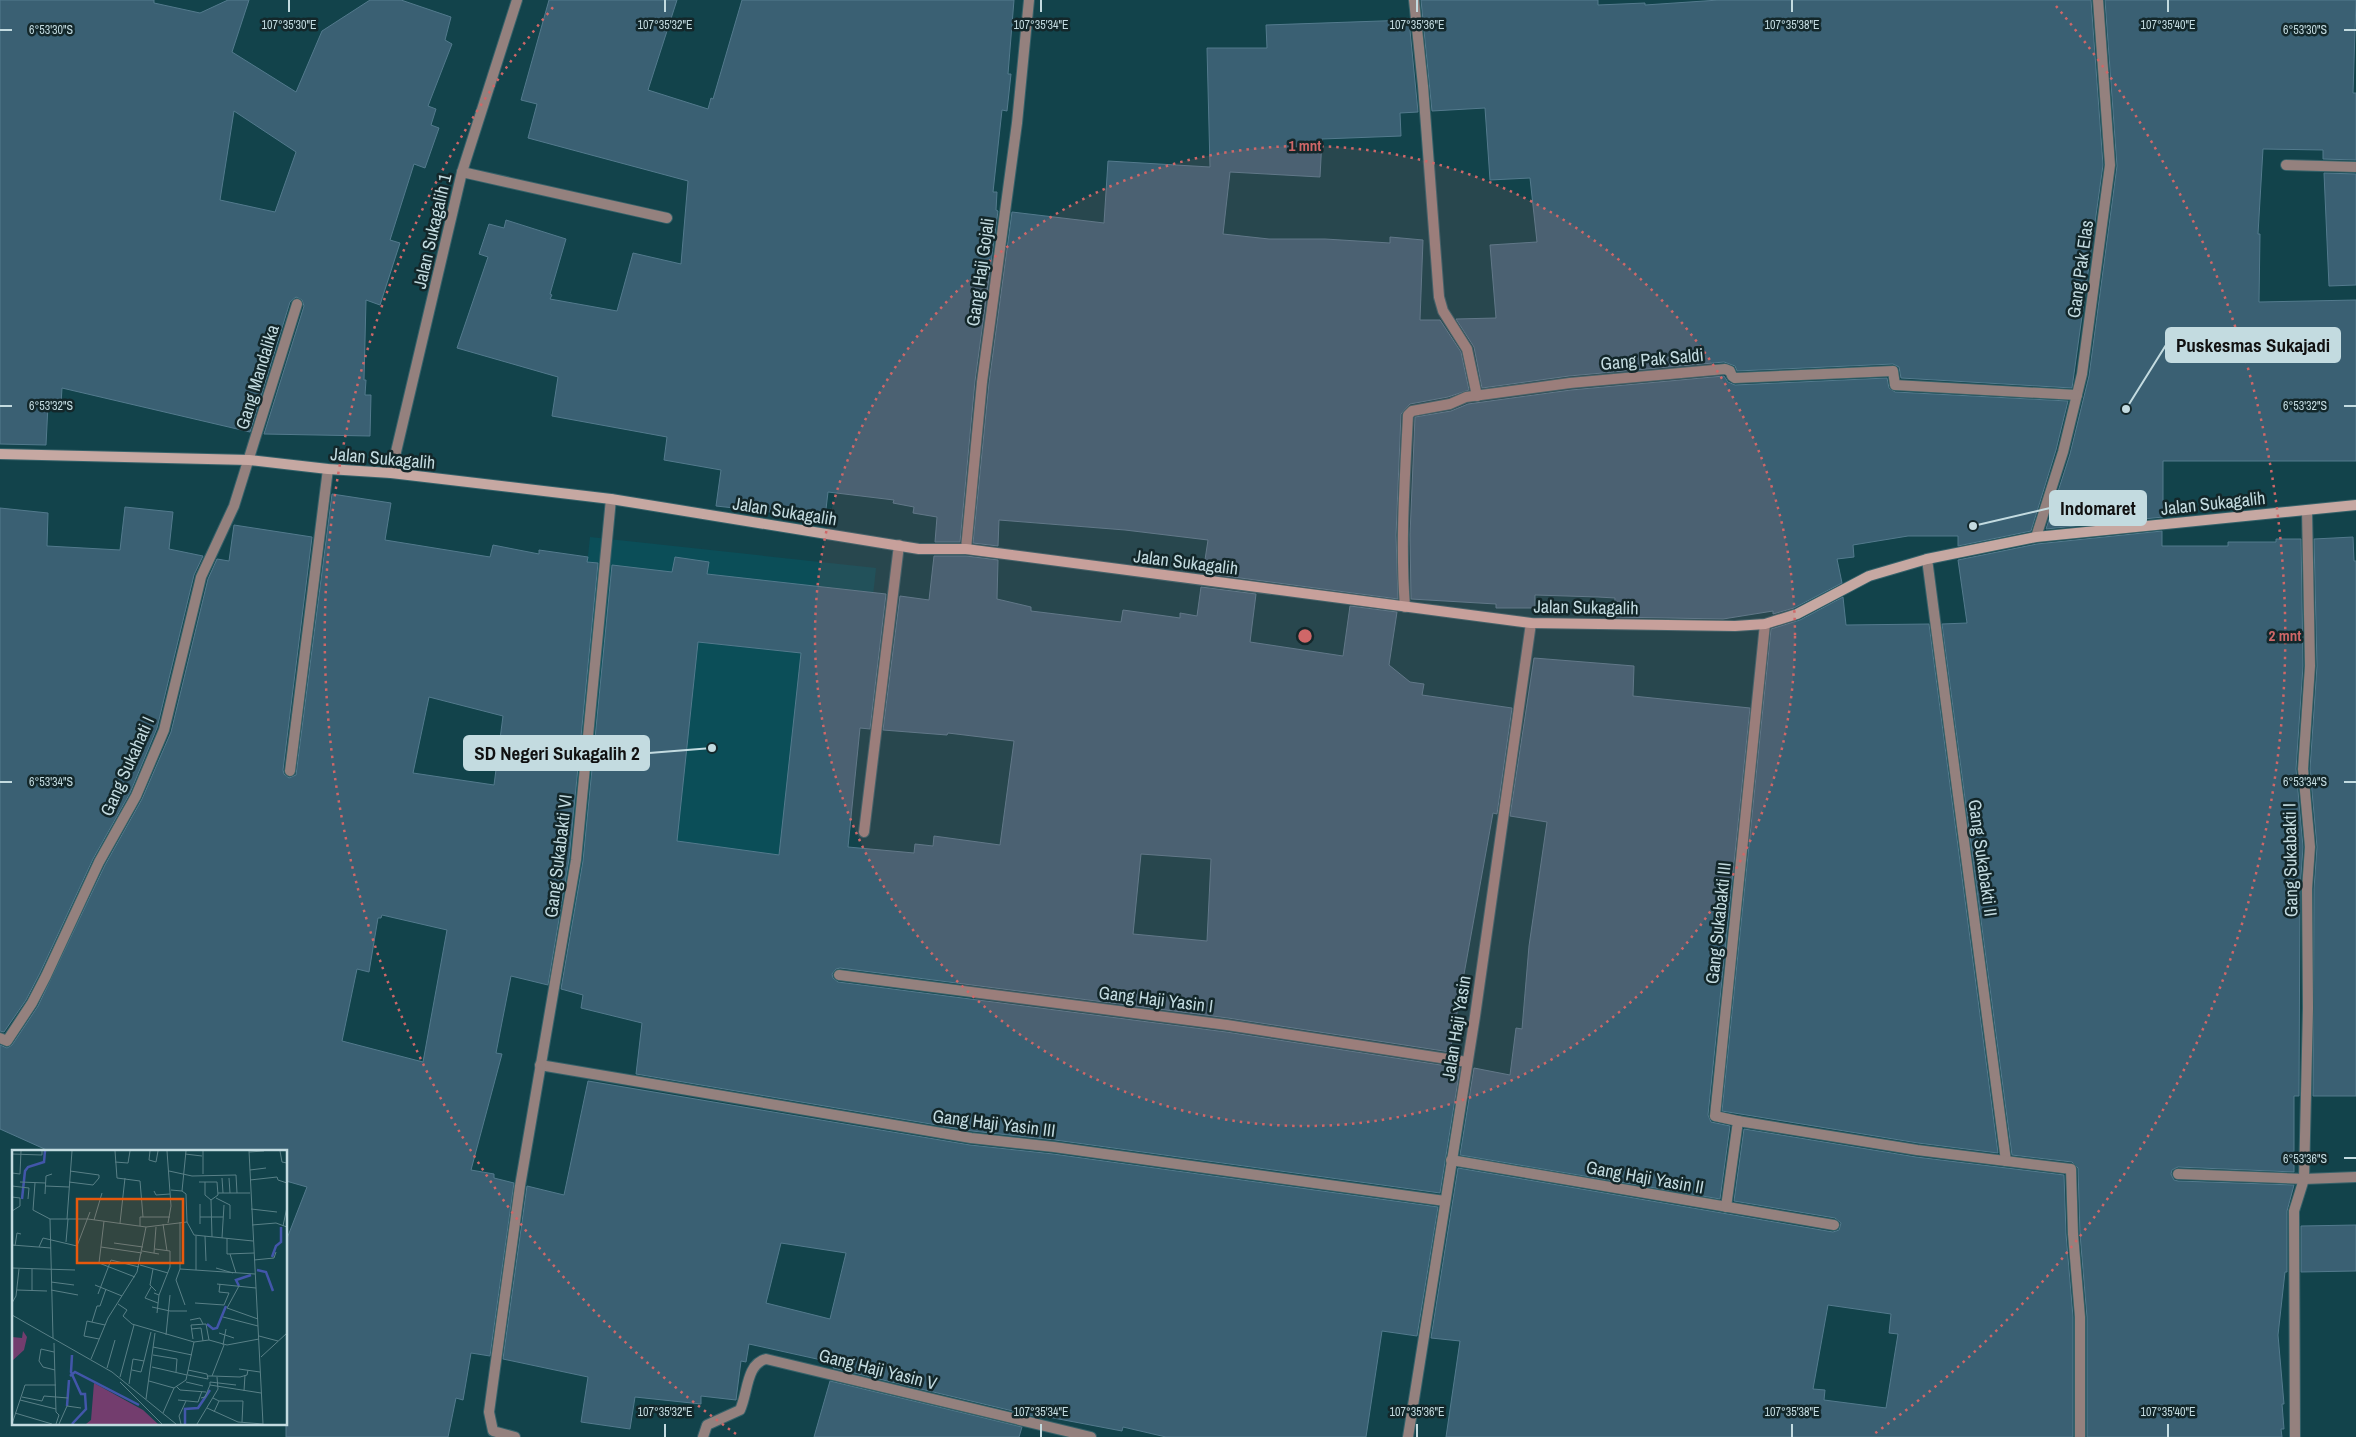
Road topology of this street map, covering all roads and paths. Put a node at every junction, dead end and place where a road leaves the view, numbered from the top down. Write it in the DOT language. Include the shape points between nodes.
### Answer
graph roads {
  1 [pos="516,0"];
  2 [pos="1029,0"];
  3 [pos="1414,0"];
  4 [pos="2098,0"];
  5 [pos="2286,165"];
  6 [pos="2356,167"];
  7 [pos="462,172"];
  8 [pos="667,218"];
  9 [pos="297,304"];
  10 [pos="2077,395"];
  11 [pos="1477,396"];
  12 [pos="0,454"];
  13 [pos="249,460"];
  14 [pos="328,469"];
  15 [pos="391,474"];
  16 [pos="610,499"];
  17 [pos="2356,505"];
  18 [pos="2307,510"];
  19 [pos="2036,537"];
  20 [pos="899,545"];
  21 [pos="966,549"];
  22 [pos="1927,560"];
  23 [pos="1405,607"];
  24 [pos="1531,623"];
  25 [pos="1766,624"];
  26 [pos="290,771"];
  27 [pos="864,832"];
  28 [pos="839,975"];
  29 [pos="4,1040"];
  30 [pos="1467,1062"];
  31 [pos="540,1065"];
  32 [pos="1738,1121"];
  33 [pos="1451,1160"];
  34 [pos="2006,1161"];
  35 [pos="2178,1174"];
  36 [pos="2356,1177"];
  37 [pos="2304,1179"];
  38 [pos="1445,1201"];
  39 [pos="1726,1207"];
  40 [pos="1834,1225"];
  41 [pos="515,1437"];
  42 [pos="703,1437"];
  43 [pos="1091,1437"];
  44 [pos="1408,1437"];
  45 [pos="2080,1437"];
  46 [pos="2295,1437"];
  1 -- 7 [label="street, Jalan Sukagalih 1"];
  2 -- 21 [label="street, Gang Haji Gojali" via="1017,124 978,416"];
  3 -- 11 [label="street" via="1439,298 1443,311 1467,349"];
  4 -- 10 [label="street, Gang Pak Elas" via="2110,165"];
  5 -- 6 [label="street"];
  7 -- 8 [label="street"];
  7 -- 15 [label="street, Jalan Sukagalih 1"];
  9 -- 13 [label="street, Gang Mandalika"];
  10 -- 11 [label="street, Gang Pak Saldi" via="1895,385 1893,371 1735,378 1725,368"];
  10 -- 19 [label="street, Gang Pak Elas"];
  11 -- 23 [label="street, Gang Pak Saldi" via="1412,410 1408,415 1404,496"];
  12 -- 13 [label="street, Jalan Sukagalih"];
  13 -- 14 [label="street, Jalan Sukagalih"];
  13 -- 29 [label="street, Gang Sukahati I" via="224,533 201,577 164,730 136,796 99,862 46,976"];
  14 -- 15 [label="street, Jalan Sukagalih"];
  14 -- 26 [label="street"];
  15 -- 16 [label="street, Jalan Sukagalih"];
  16 -- 20 [label="street, Jalan Sukagalih"];
  16 -- 31 [label="street, Gang Sukabakti VI" via="576,860"];
  17 -- 18 [label="street, Jalan Sukagalih"];
  18 -- 19 [label="street, Jalan Sukagalih"];
  18 -- 37 [label="street, Gang Sukabakti I" via="2310,666 2303,769 2310,847"];
  19 -- 22 [label="street, Jalan Sukagalih"];
  20 -- 21 [label="street, Jalan Sukagalih" via="919,549"];
  20 -- 27 [label="street"];
  21 -- 23 [label="street, Jalan Sukagalih"];
  22 -- 25 [label="street, Jalan Sukagalih" via="1869,576 1797,614"];
  22 -- 34 [label="street, Gang Sukabakti II"];
  23 -- 24 [label="street, Jalan Sukagalih"];
  24 -- 25 [label="street, Jalan Sukagalih"];
  24 -- 30 [label="street, Jalan Haji Yasin"];
  25 -- 32 [label="street, Gang Sukabakti III" via="1715,1116"];
  28 -- 30 [label="street, Gang Haji Yasin I" via="1217,1023"];
  30 -- 33 [label="street, Jalan Haji Yasin"];
  31 -- 38 [label="street, Gang Haji Yasin III" via="971,1138"];
  31 -- 41 [label="street, Gang Sukabakti VI" via="489,1412 494,1432"];
  32 -- 34 [label="street"];
  32 -- 39 [label="street"];
  33 -- 38 [label="street, Jalan Haji Yasin"];
  33 -- 39 [label="street, Gang Haji Yasin II"];
  34 -- 45 [label="street" via="2071,1169 2080,1317"];
  35 -- 37 [label="street"];
  36 -- 37 [label="street"];
  37 -- 46 [label="street, Gang Sukabakti I" via="2294,1211"];
  38 -- 44 [label="street, Jalan Haji Yasin"];
  39 -- 40 [label="street, Gang Haji Yasin II"];
  42 -- 43 [label="street, Gang Haji Yasin V" via="707,1425 740,1410 753,1368 758,1361 766,1359"];
}
